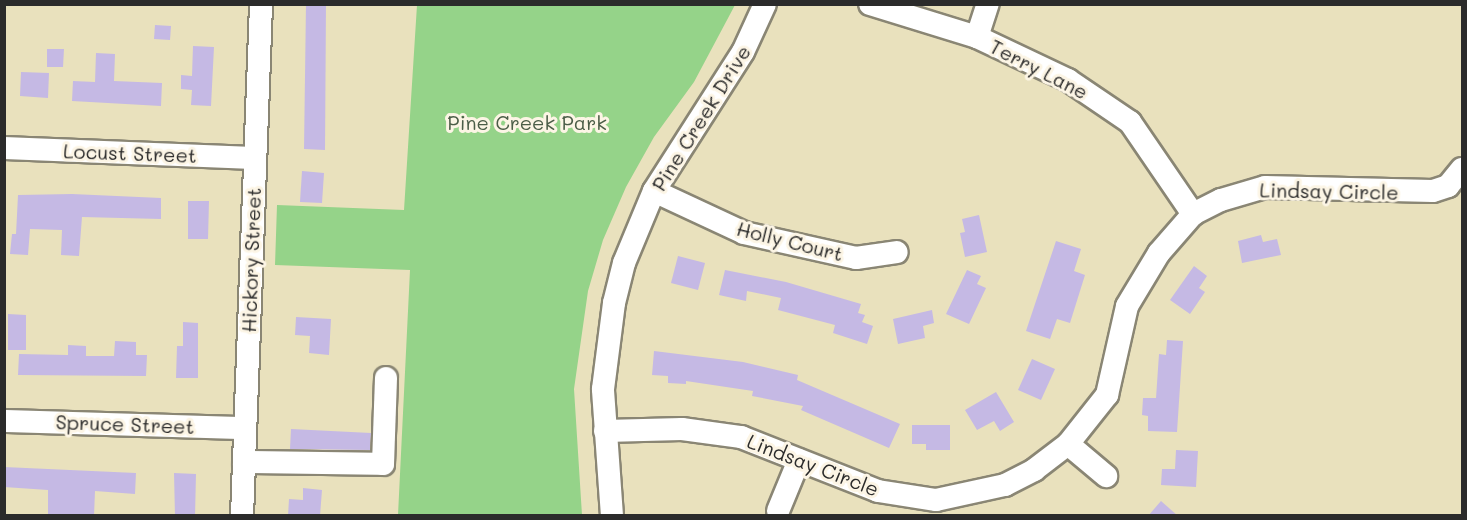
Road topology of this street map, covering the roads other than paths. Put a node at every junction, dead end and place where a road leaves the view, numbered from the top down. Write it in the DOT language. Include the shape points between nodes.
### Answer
graph roads {
  1 [pos="261,4"];
  2 [pos="765,4"];
  3 [pos="870,4"];
  4 [pos="987,4"];
  5 [pos="977,37"];
  6 [pos="4,148"];
  7 [pos="255,158"];
  8 [pos="1462,169"];
  9 [pos="654,191"];
  10 [pos="1194,214"];
  11 [pos="897,252"];
  12 [pos="386,378"];
  13 [pos="4,421"];
  14 [pos="245,428"];
  15 [pos="605,431"];
  16 [pos="1068,444"];
  17 [pos="799,460"];
  18 [pos="244,462"];
  19 [pos="1106,476"];
  20 [pos="778,511"];
  21 [pos="242,516"];
  22 [pos="612,516"];
  1 -- 7 [label="street, Hickory Street"];
  2 -- 9 [label="street, Pine Creek Drive" via="743,52"];
  3 -- 5 [label="street, Terry Lane"];
  4 -- 5 [label="street"];
  5 -- 10 [label="street, Terry Lane" via="1068,80 1130,122"];
  6 -- 7 [label="street, Locust Street"];
  7 -- 14 [label="street, Hickory Street"];
  8 -- 10 [label="street, Lindsay Circle" via="1448,186 1433,191 1265,187 1221,200"];
  9 -- 11 [label="street, Holly Court" via="744,233 856,258"];
  9 -- 15 [label="street, Pine Creek Drive" via="624,263 614,303 603,389"];
  10 -- 16 [label="street, Lindsay Circle" via="1159,254 1127,306 1107,396"];
  12 -- 18 [label="street" via="383,464"];
  13 -- 14 [label="street, Spruce Street"];
  14 -- 18 [label="street, Hickory Street"];
  15 -- 17 [label="street, Lindsay Circle" via="682,429 741,437"];
  15 -- 22 [label="street, Pine Creek Drive"];
  16 -- 17 [label="street, Lindsay Circle" via="1034,470 1005,485 936,500 878,491"];
  16 -- 19 [label="street"];
  17 -- 20 [label="street"];
  18 -- 21 [label="street, Hickory Street"];
}
